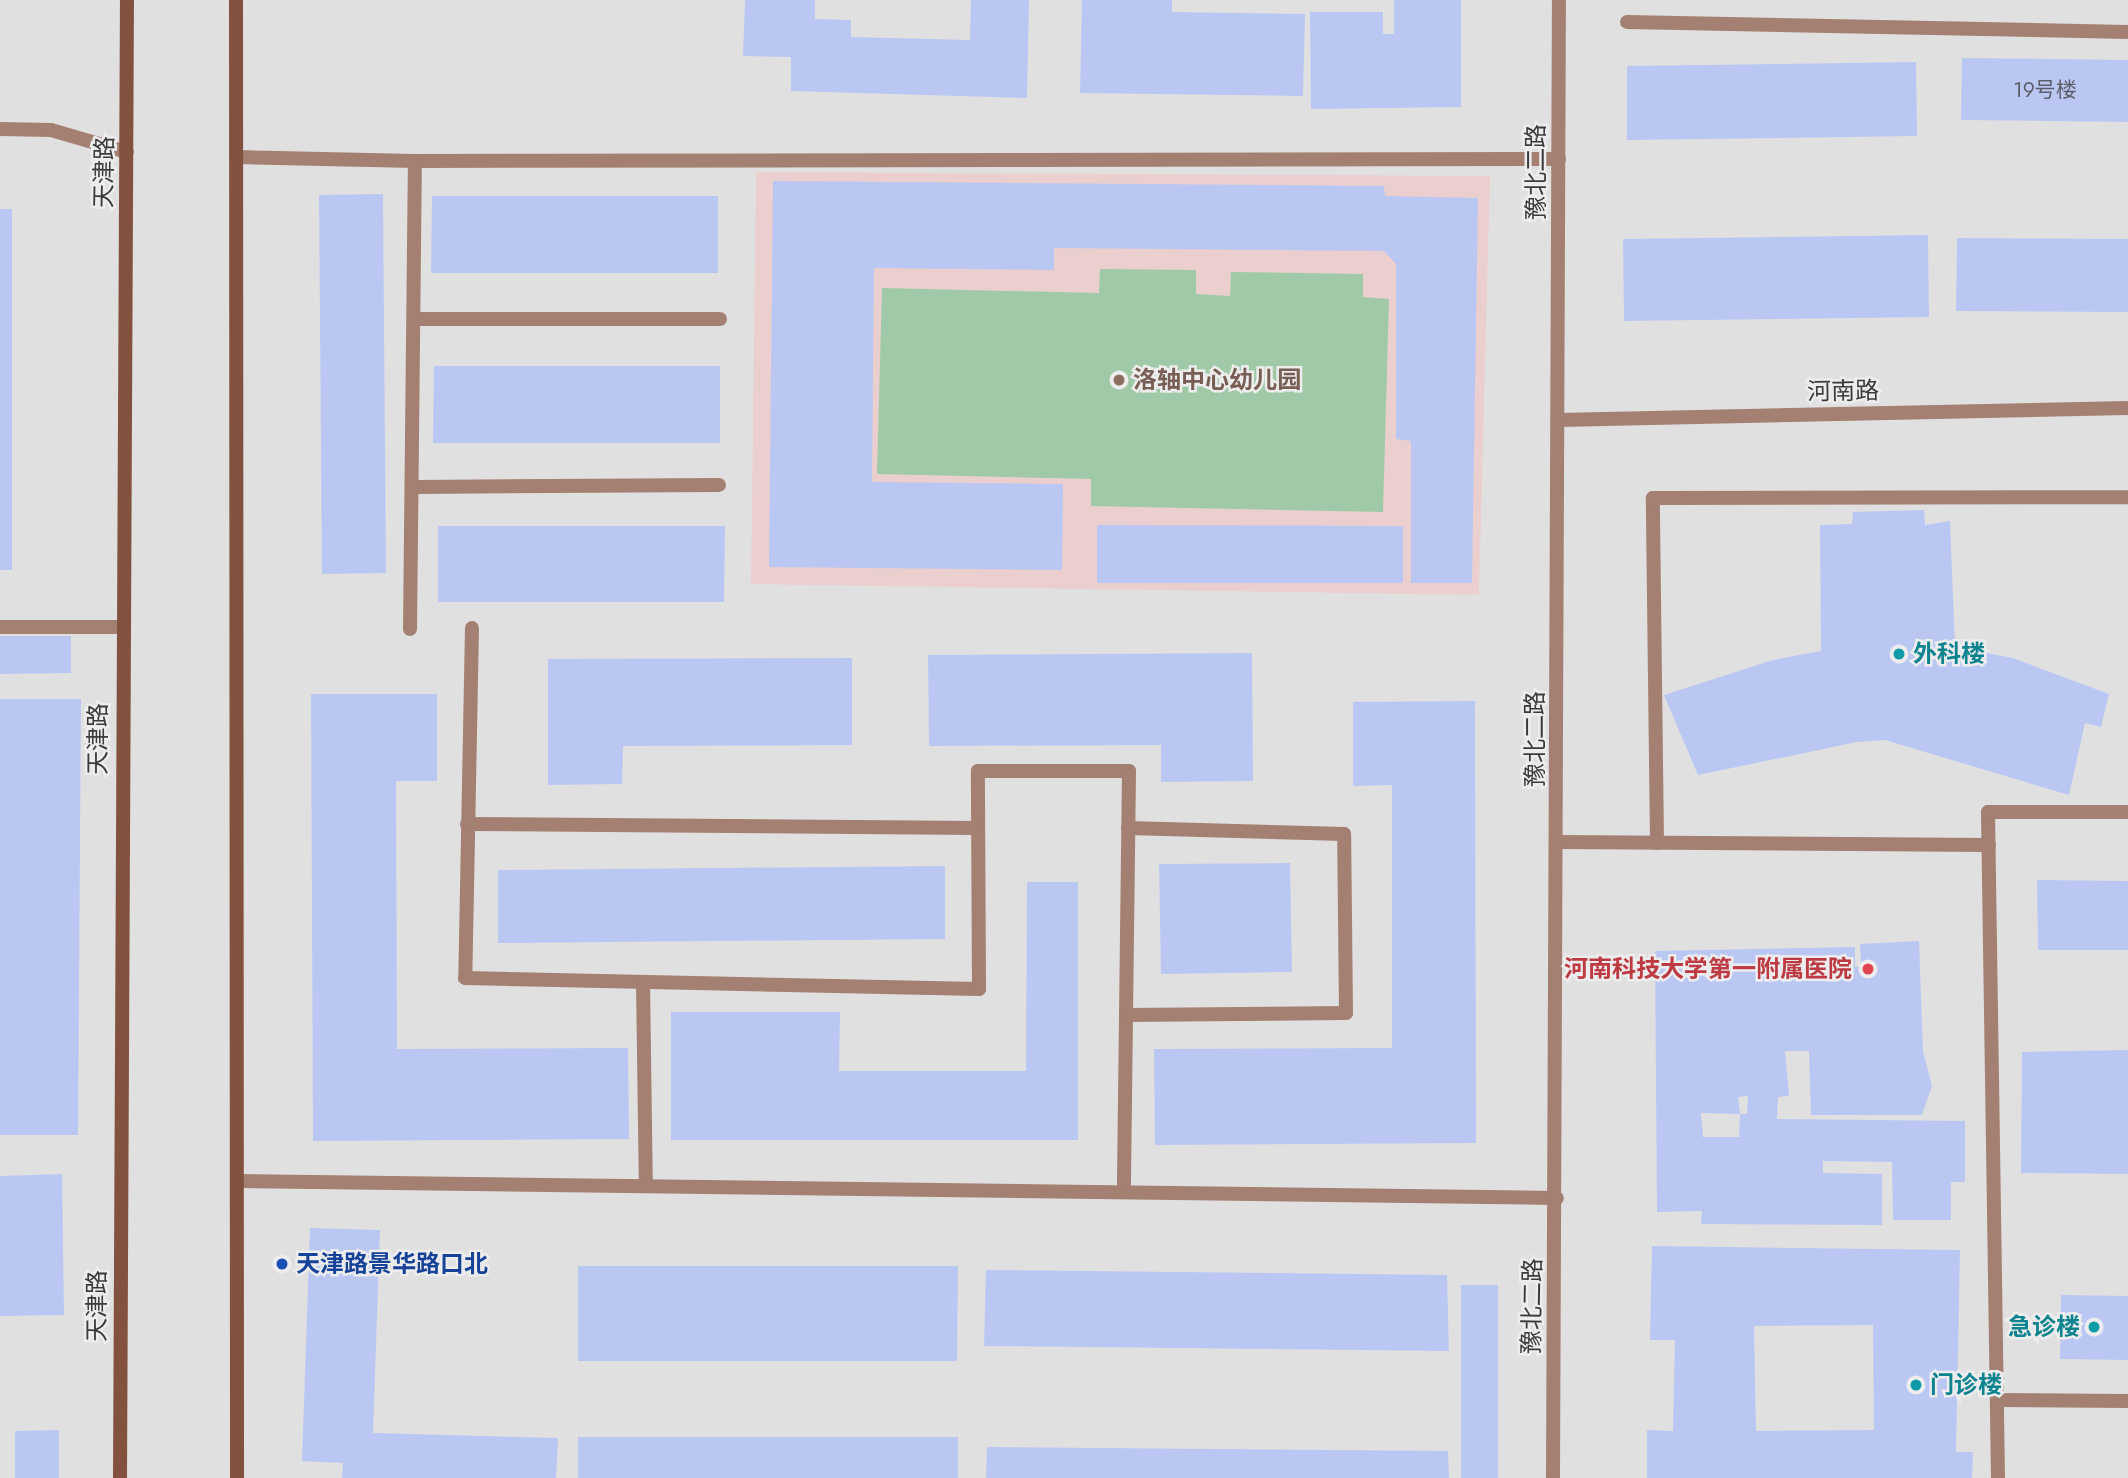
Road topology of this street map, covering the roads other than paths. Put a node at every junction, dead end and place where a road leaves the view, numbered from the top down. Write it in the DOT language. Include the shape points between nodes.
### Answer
graph roads {
  1 [pos="127,0"];
  2 [pos="236,0"];
  3 [pos="1559,0"];
  4 [pos="1627,22"];
  5 [pos="2128,32"];
  6 [pos="0,129"];
  7 [pos="127,152"];
  8 [pos="237,157"];
  9 [pos="1559,159"];
  10 [pos="415,161"];
  11 [pos="415,318"];
  12 [pos="720,319"];
  13 [pos="2128,408"];
  14 [pos="1558,420"];
  15 [pos="719,485"];
  16 [pos="415,487"];
  17 [pos="2128,498"];
  18 [pos="0,627"];
  19 [pos="121,627"];
  20 [pos="472,628"];
  21 [pos="410,629"];
  22 [pos="2128,812"];
  23 [pos="467,824"];
  24 [pos="978,828"];
  25 [pos="1128,828"];
  26 [pos="1557,842"];
  27 [pos="1657,843"];
  28 [pos="1989,845"];
  29 [pos="643,982"];
  30 [pos="1126,1015"];
  31 [pos="239,1181"];
  32 [pos="646,1186"];
  33 [pos="1124,1192"];
  34 [pos="1557,1198"];
  35 [pos="1997,1400"];
  36 [pos="2128,1401"];
  37 [pos="120,1478"];
  38 [pos="237,1478"];
  39 [pos="1553,1478"];
  40 [pos="1998,1478"];
  1 -- 7 [label="main road, 天津路"];
  2 -- 8 [label="main road"];
  3 -- 9 [label="street, 豫北二路"];
  4 -- 5 [label="street"];
  6 -- 7 [label="street" via="51,130"];
  7 -- 19 [label="main road, 天津路"];
  8 -- 10 [label="street"];
  8 -- 31 [label="main road"];
  9 -- 10 [label="street"];
  9 -- 14 [label="street, 豫北二路"];
  10 -- 11 [label="street"];
  11 -- 12 [label="street"];
  11 -- 16 [label="street"];
  13 -- 14 [label="street, 河南路"];
  14 -- 26 [label="street, 豫北二路"];
  15 -- 16 [label="street"];
  16 -- 21 [label="street"];
  17 -- 27 [label="street" via="1653,498"];
  18 -- 19 [label="street"];
  19 -- 37 [label="main road, 天津路"];
  20 -- 23 [label="street"];
  22 -- 28 [label="street" via="1989,812"];
  23 -- 24 [label="street"];
  23 -- 29 [label="street" via="465,978"];
  24 -- 25 [label="street" via="978,771 1129,771"];
  24 -- 29 [label="street" via="979,989"];
  25 -- 30 [label="street"];
  25 -- 30 [label="street" via="1344,834 1346,1013"];
  26 -- 27 [label="street"];
  26 -- 34 [label="street, 豫北二路"];
  27 -- 28 [label="street"];
  28 -- 35 [label="street"];
  29 -- 32 [label="street"];
  30 -- 33 [label="street"];
  31 -- 32 [label="street"];
  31 -- 38 [label="main road"];
  32 -- 33 [label="street"];
  33 -- 34 [label="street"];
  34 -- 39 [label="street, 豫北二路"];
  35 -- 36 [label="street"];
  35 -- 40 [label="street"];
}
